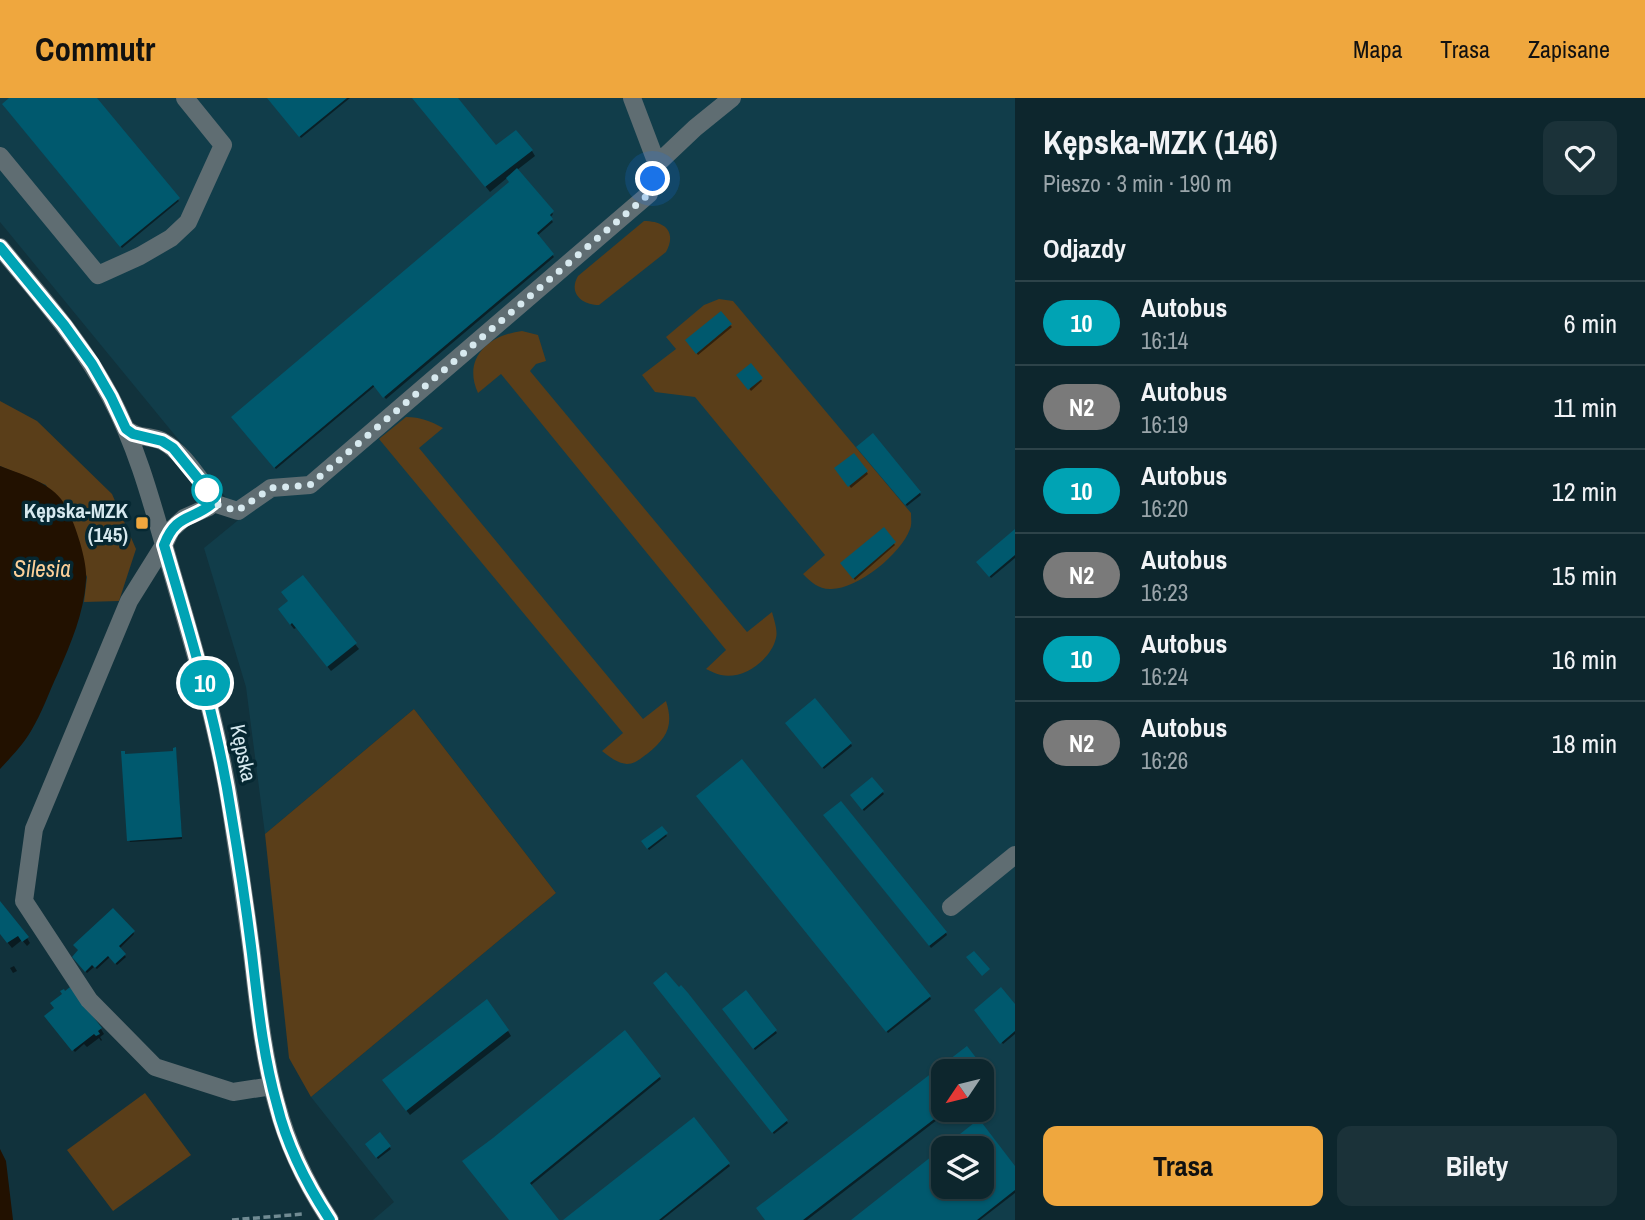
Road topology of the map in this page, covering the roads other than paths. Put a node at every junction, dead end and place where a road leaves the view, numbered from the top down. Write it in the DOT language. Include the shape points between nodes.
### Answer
graph roads {
  1 [pos="185,98"];
  2 [pos="632,98"];
  3 [pos="732,98"];
  4 [pos="0,156"];
  5 [pos="657,164"];
  6 [pos="0,247"];
  7 [pos="126,429"];
  8 [pos="213,503"];
  9 [pos="164,545"];
  10 [pos="1015,855"];
  11 [pos="951,907"];
  12 [pos="272,1086"];
  13 [pos="328,1216"];
  1 -- 4 [label="street" via="223,145 188,222 171,238 98,275"];
  2 -- 5 [label="street"];
  3 -- 5 [label="street"];
  5 -- 8 [label="street" via="649,194 310,485 271,488 237,511"];
  6 -- 7 [label="street, Kępska" via="92,364"];
  7 -- 8 [label="street" via="173,448 213,497"];
  7 -- 9 [label="street, Kępska"];
  8 -- 9 [label="street" via="177,523"];
  9 -- 12 [label="street, Kępska" via="206,690 231,809"];
  9 -- 12 [label="street" via="129,601 34,829 24,901 89,1000 155,1067 233,1092"];
  10 -- 11 [label="street"];
  12 -- 13 [label="street, Kępska" via="290,1146"];
}
